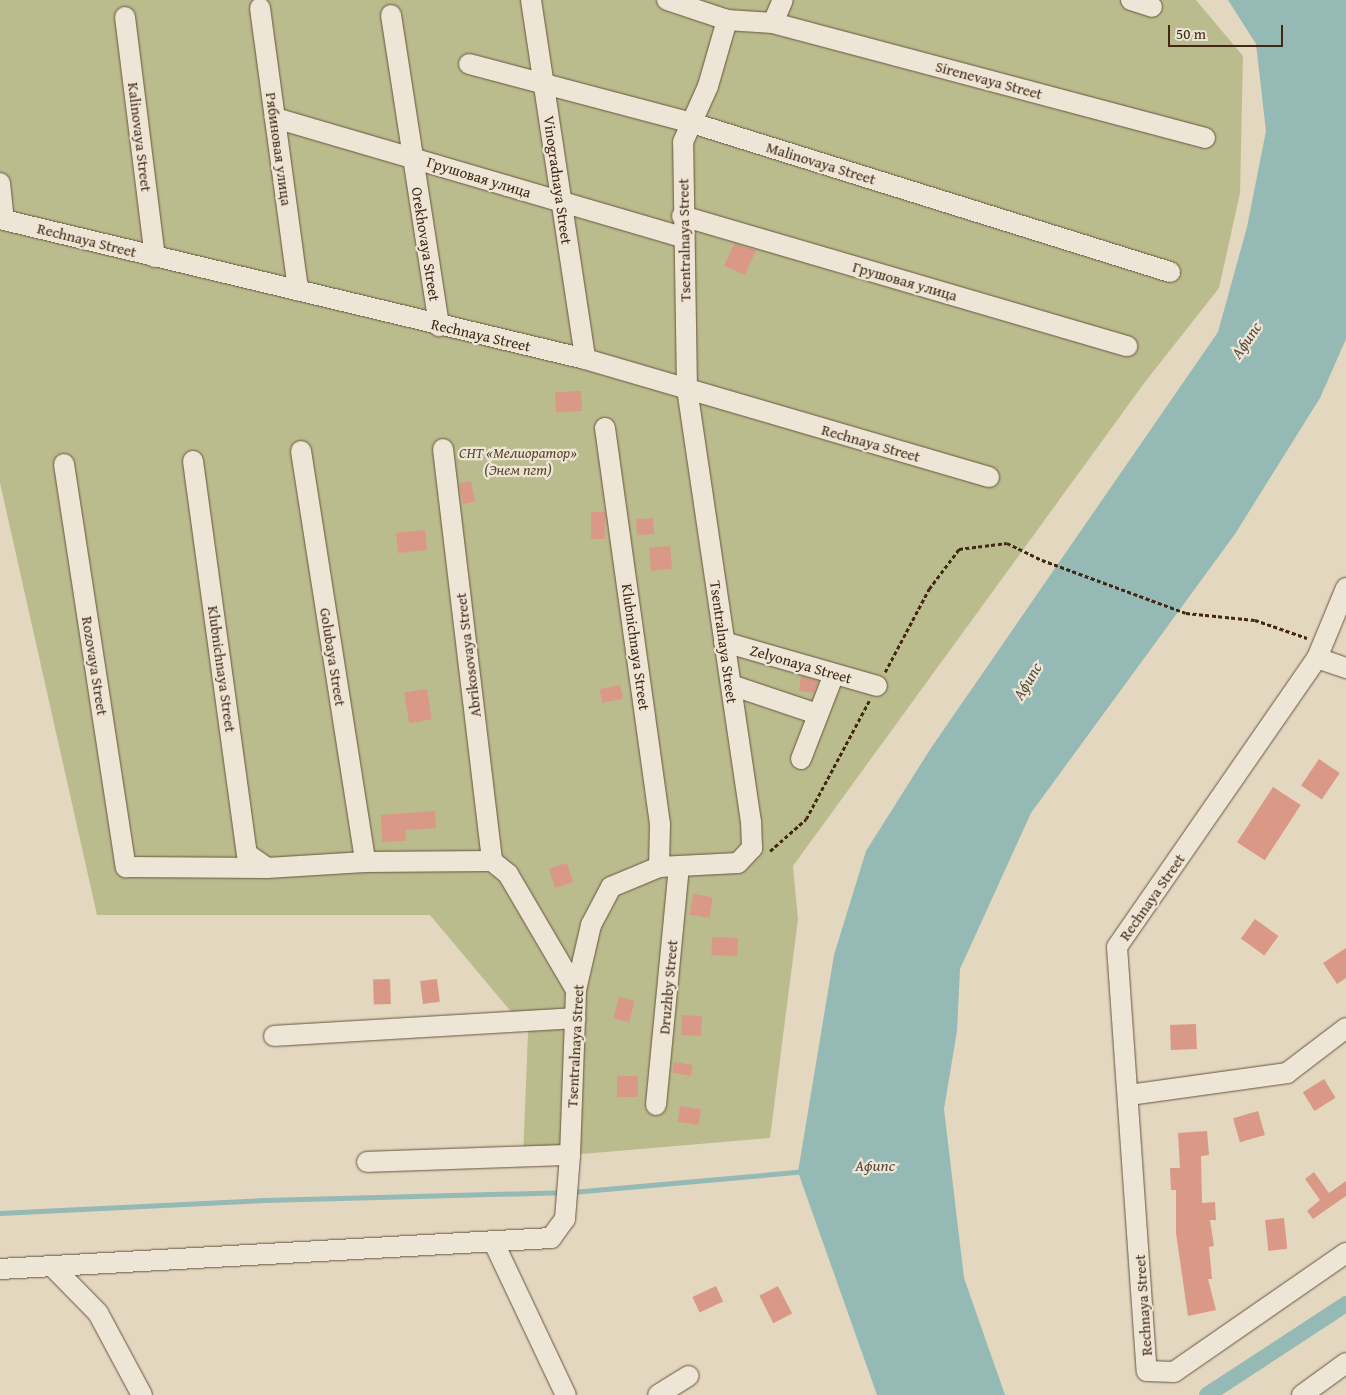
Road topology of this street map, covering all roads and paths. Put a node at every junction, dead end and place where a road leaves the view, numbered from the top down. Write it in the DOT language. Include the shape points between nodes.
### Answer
graph roads {
  1 [pos="531,0"];
  2 [pos="667,0"];
  3 [pos="784,0"];
  4 [pos="1131,0"];
  5 [pos="1152,7"];
  6 [pos="260,8"];
  7 [pos="391,15"];
  8 [pos="125,17"];
  9 [pos="727,20"];
  10 [pos="773,23"];
  11 [pos="468,64"];
  12 [pos="544,85"];
  13 [pos="275,118"];
  14 [pos="689,122"];
  15 [pos="1205,138"];
  16 [pos="413,156"];
  17 [pos="0,184"];
  18 [pos="561,202"];
  19 [pos="682,216"];
  20 [pos="683,237"];
  21 [pos="155,257"];
  22 [pos="1170,272"];
  23 [pos="298,290"];
  24 [pos="439,326"];
  25 [pos="1127,346"];
  26 [pos="584,359"];
  27 [pos="687,389"];
  28 [pos="605,428"];
  29 [pos="443,449"];
  30 [pos="301,452"];
  31 [pos="193,460"];
  32 [pos="64,464"];
  33 [pos="989,477"];
  34 [pos="1042,560"];
  35 [pos="1346,588"];
  36 [pos="724,642"];
  37 [pos="1319,652"];
  38 [pos="1346,668"];
  39 [pos="834,674"];
  40 [pos="731,685"];
  41 [pos="877,686"];
  42 [pos="817,714"];
  43 [pos="801,760"];
  44 [pos="492,861"];
  45 [pos="365,862"];
  46 [pos="267,868"];
  47 [pos="669,868"];
  48 [pos="576,990"];
  49 [pos="575,1018"];
  50 [pos="1346,1028"];
  51 [pos="274,1036"];
  52 [pos="1129,1095"];
  53 [pos="656,1105"];
  54 [pos="570,1155"];
  55 [pos="367,1162"];
  56 [pos="494,1243"];
  57 [pos="1346,1253"];
  58 [pos="53,1267"];
  59 [pos="0,1269"];
  60 [pos="1346,1363"];
  61 [pos="689,1376"];
  62 [pos="142,1395"];
  63 [pos="566,1395"];
  64 [pos="658,1395"];
  65 [pos="1302,1395"];
  1 -- 12 [label="street, Vinogradnaya Street"];
  2 -- 9 [label="street"];
  3 -- 10 [label="street"];
  4 -- 5 [label="street"];
  6 -- 13 [label="street, Рябиновая улица"];
  7 -- 16 [label="street, Orekhovaya Street"];
  8 -- 21 [label="street, Kalinovaya Street"];
  9 -- 10 [label="street"];
  9 -- 14 [label="street, Tsentralnaya Street" via="708,86"];
  10 -- 15 [label="street, Sirenevaya Street"];
  11 -- 12 [label="street, Malinovaya Street"];
  12 -- 14 [label="street, Malinovaya Street"];
  12 -- 18 [label="street, Vinogradnaya Street"];
  13 -- 16 [label="street, Грушовая улица"];
  13 -- 23 [label="street, Рябиновая улица"];
  14 -- 19 [label="street, Tsentralnaya Street" via="683,142"];
  14 -- 22 [label="street, Malinovaya Street"];
  16 -- 18 [label="street, Грушовая улица"];
  16 -- 24 [label="street, Orekhovaya Street"];
  17 -- 21 [label="street, Rechnaya Street" via="4,220"];
  18 -- 20 [label="street, Грушовая улица"];
  18 -- 26 [label="street, Vinogradnaya Street"];
  19 -- 20 [label="street, Tsentralnaya Street"];
  19 -- 25 [label="street, Грушовая улица"];
  20 -- 27 [label="street, Tsentralnaya Street"];
  21 -- 23 [label="street, Rechnaya Street"];
  23 -- 24 [label="street, Rechnaya Street"];
  24 -- 26 [label="street, Rechnaya Street"];
  26 -- 27 [label="street, Rechnaya Street"];
  27 -- 33 [label="street, Rechnaya Street"];
  27 -- 36 [label="street, Tsentralnaya Street"];
  28 -- 47 [label="street, Klubnichnaya Street" via="660,824"];
  29 -- 44 [label="street, Abrikosovaya Street"];
  30 -- 45 [label="street, Golubaya Street"];
  31 -- 46 [label="street, Klubnichnaya Street" via="247,854"];
  32 -- 46 [label="street, Rozovaya Street" via="126,867"];
  34 -- 37 [label="path" via="1186,613 1255,620 1302,635"];
  35 -- 37 [label="street, Rechnaya Street"];
  36 -- 39 [label="street, Zelyonaya Street"];
  36 -- 40 [label="street, Tsentralnaya Street"];
  37 -- 38 [label="street"];
  37 -- 52 [label="street, Rechnaya Street" via="1118,947"];
  39 -- 41 [label="street, Zelyonaya Street"];
  39 -- 42 [label="street"];
  40 -- 42 [label="street"];
  40 -- 47 [label="street, Tsentralnaya Street" via="752,848 738,863"];
  42 -- 43 [label="street"];
  44 -- 45 [label="street"];
  44 -- 48 [label="street" via="508,874"];
  45 -- 46 [label="street"];
  47 -- 48 [label="street, Tsentralnaya Street" via="611,887 591,925"];
  47 -- 53 [label="street, Druzhby Street"];
  48 -- 49 [label="street, Tsentralnaya Street"];
  49 -- 51 [label="street"];
  49 -- 54 [label="street, Tsentralnaya Street"];
  50 -- 52 [label="street" via="1287,1073"];
  52 -- 57 [label="street, Rechnaya Street" via="1147,1371 1174,1372"];
  54 -- 55 [label="street"];
  54 -- 56 [label="street, Tsentralnaya Street" via="564,1219 551,1238"];
  56 -- 58 [label="street"];
  56 -- 63 [label="street"];
  58 -- 59 [label="street"];
  58 -- 62 [label="street" via="98,1313"];
  60 -- 65 [label="street"];
  61 -- 64 [label="street"];
}
